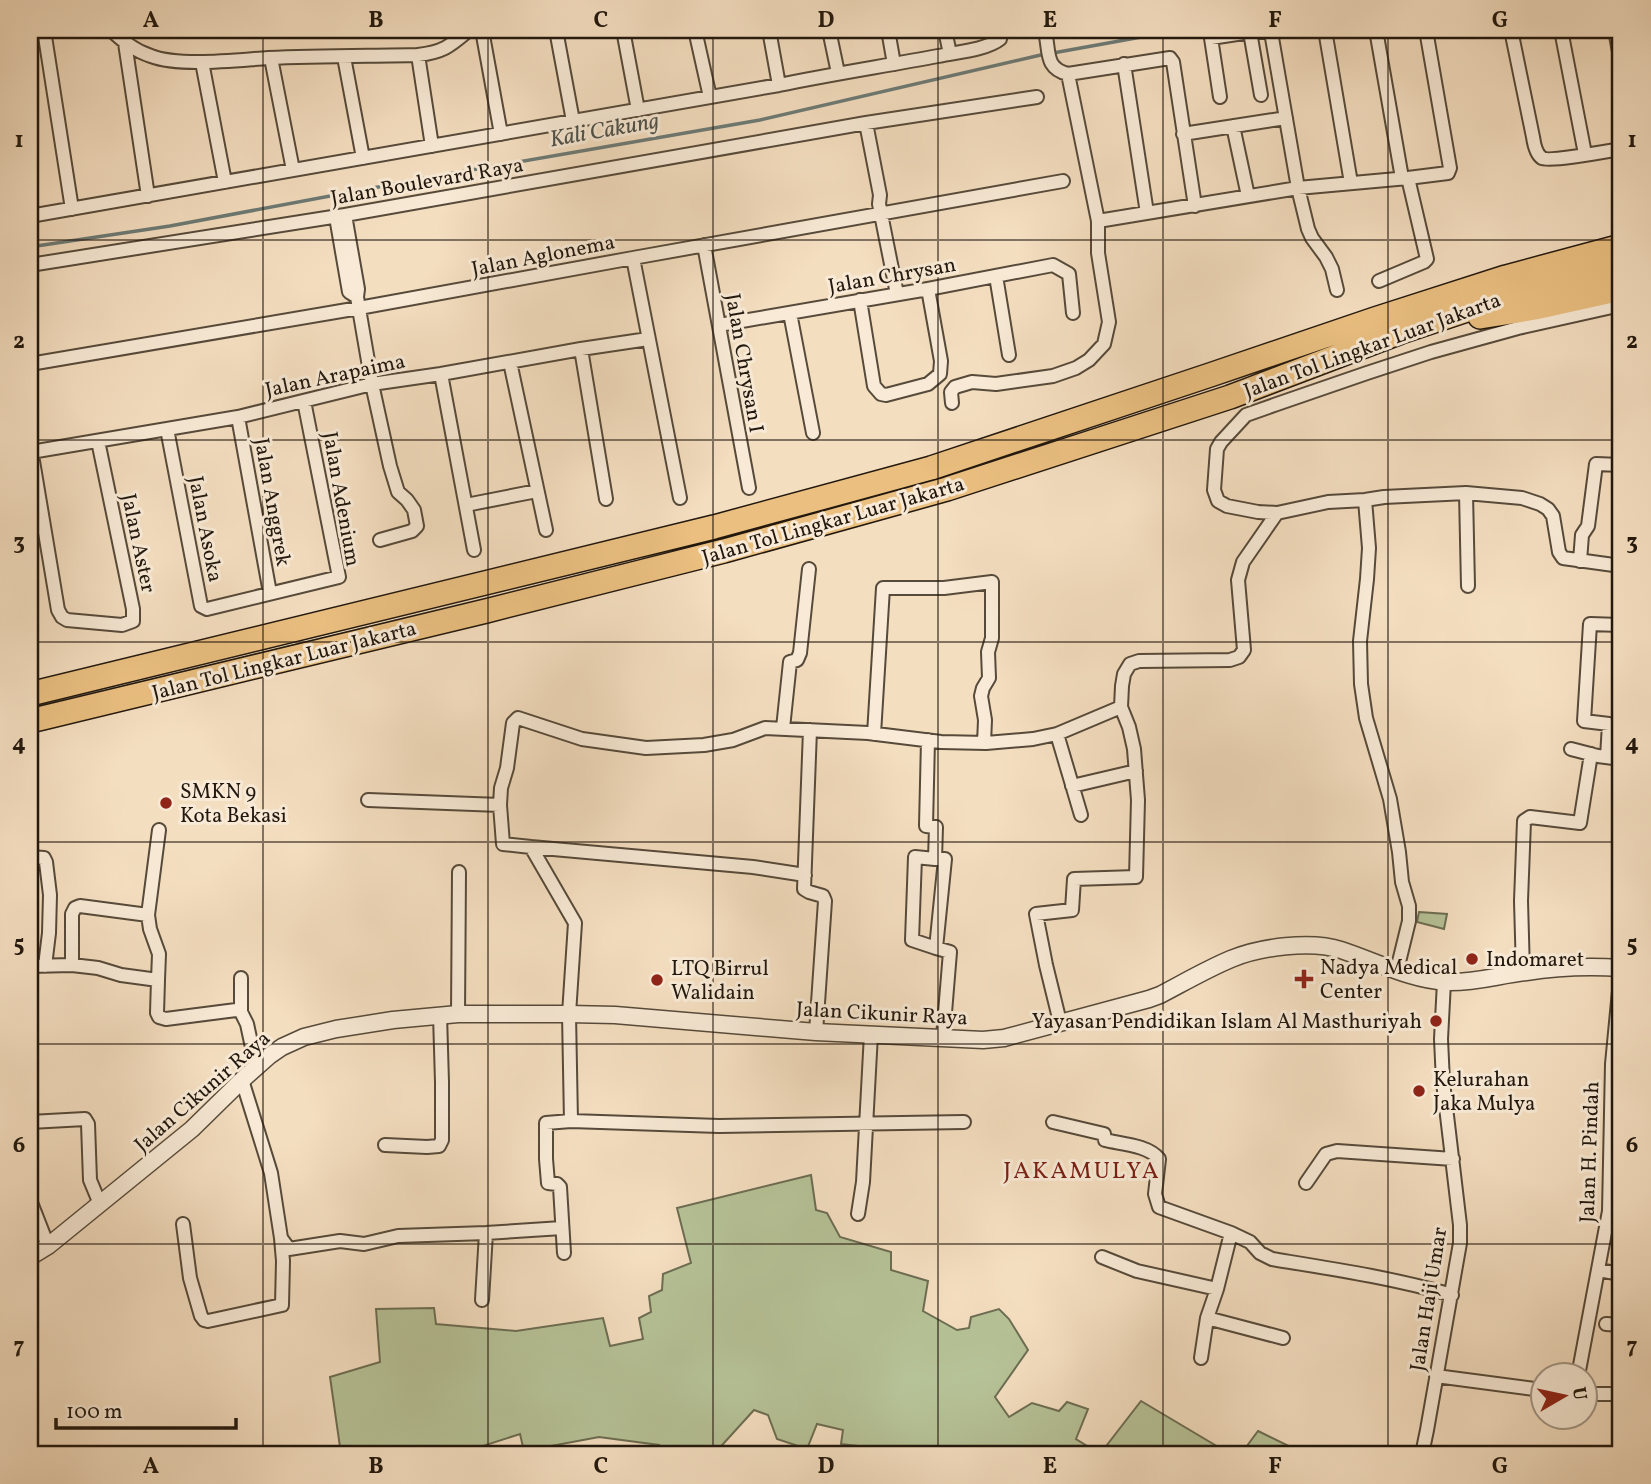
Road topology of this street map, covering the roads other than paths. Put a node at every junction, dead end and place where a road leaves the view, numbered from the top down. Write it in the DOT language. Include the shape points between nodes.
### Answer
graph roads {
  1 [pos="44,30"];
  2 [pos="111,30"];
  3 [pos="469,30"];
  4 [pos="482,30"];
  5 [pos="556,30"];
  6 [pos="623,30"];
  7 [pos="695,30"];
  8 [pos="769,30"];
  9 [pos="829,30"];
  10 [pos="888,30"];
  11 [pos="945,30"];
  12 [pos="1001,30"];
  13 [pos="1325,30"];
  14 [pos="1376,30"];
  15 [pos="1426,30"];
  16 [pos="1511,30"];
  17 [pos="1561,30"];
  18 [pos="1615,30"];
  19 [pos="1277,31"];
  20 [pos="1045,32"];
  21 [pos="1252,32"];
  22 [pos="125,43"];
  23 [pos="950,54"];
  24 [pos="418,55"];
  25 [pos="344,57"];
  26 [pos="271,58"];
  27 [pos="202,62"];
  28 [pos="1621,63"];
  29 [pos="894,64"];
  30 [pos="1124,64"];
  31 [pos="838,73"];
  32 [pos="1068,74"];
  33 [pos="779,85"];
  34 [pos="1261,95"];
  35 [pos="710,97"];
  36 [pos="1037,97"];
  37 [pos="1220,97"];
  38 [pos="638,110"];
  39 [pos="1286,118"];
  40 [pos="573,121"];
  41 [pos="862,123"];
  42 [pos="1233,126"];
  43 [pos="501,134"];
  44 [pos="1184,134"];
  45 [pos="432,146"];
  46 [pos="1621,149"];
  47 [pos="1585,154"];
  48 [pos="363,158"];
  49 [pos="293,170"];
  50 [pos="1405,178"];
  51 [pos="1063,181"];
  52 [pos="225,182"];
  53 [pos="1351,183"];
  54 [pos="1298,188"];
  55 [pos="148,195"];
  56 [pos="1248,196"];
  57 [pos="1195,205"];
  58 [pos="72,209"];
  59 [pos="880,209"];
  60 [pos="1147,213"];
  61 [pos="30,216"];
  62 [pos="341,216"];
  63 [pos="1098,221"];
  64 [pos="704,245"];
  65 [pos="1621,246"];
  66 [pos="633,257"];
  67 [pos="30,265"];
  68 [pos="1621,266"];
  69 [pos="996,276"];
  70 [pos="1379,281"];
  71 [pos="928,289"];
  72 [pos="1621,289"];
  73 [pos="1337,290"];
  74 [pos="897,294"];
  75 [pos="860,300"];
  76 [pos="358,303"];
  77 [pos="1621,305"];
  78 [pos="790,313"];
  79 [pos="1073,313"];
  80 [pos="719,325"];
  81 [pos="1401,332"];
  82 [pos="648,339"];
  83 [pos="581,349"];
  84 [pos="1009,355"];
  85 [pos="510,362"];
  86 [pos="30,364"];
  87 [pos="441,374"];
  88 [pos="372,384"];
  89 [pos="304,401"];
  90 [pos="952,403"];
  91 [pos="238,417"];
  92 [pos="167,429"];
  93 [pos="813,433"];
  94 [pos="98,441"];
  95 [pos="31,448"];
  96 [pos="1621,465"];
  97 [pos="749,488"];
  98 [pos="537,491"];
  99 [pos="1466,493"];
  100 [pos="680,498"];
  101 [pos="606,499"];
  102 [pos="1365,500"];
  103 [pos="466,505"];
  104 [pos="1277,513"];
  105 [pos="546,530"];
  106 [pos="380,540"];
  107 [pos="474,550"];
  108 [pos="1580,561"];
  109 [pos="809,569"];
  110 [pos="1468,586"];
  111 [pos="270,593"];
  112 [pos="30,694"];
  113 [pos="1121,707"];
  114 [pos="30,721"];
  115 [pos="783,728"];
  116 [pos="810,730"];
  117 [pos="874,734"];
  118 [pos="1057,734"];
  119 [pos="928,740"];
  120 [pos="984,743"];
  121 [pos="1571,749"];
  122 [pos="1591,754"];
  123 [pos="1607,757"];
  124 [pos="1621,759"];
  125 [pos="1136,771"];
  126 [pos="1072,786"];
  127 [pos="369,800"];
  128 [pos="500,805"];
  129 [pos="1081,816"];
  130 [pos="159,830"];
  131 [pos="531,847"];
  132 [pos="30,856"];
  133 [pos="935,859"];
  134 [pos="459,872"];
  135 [pos="805,875"];
  136 [pos="148,915"];
  137 [pos="936,948"];
  138 [pos="72,965"];
  139 [pos="30,966"];
  140 [pos="45,966"];
  141 [pos="1621,969"];
  142 [pos="1396,971"];
  143 [pos="1522,972"];
  144 [pos="241,978"];
  145 [pos="158,979"];
  146 [pos="1444,982"];
  147 [pos="241,1012"];
  148 [pos="458,1014"];
  149 [pos="569,1014"];
  150 [pos="440,1015"];
  151 [pos="1060,1022"];
  152 [pos="816,1032"];
  153 [pos="871,1034"];
  154 [pos="943,1037"];
  155 [pos="256,1066"];
  156 [pos="242,1080"];
  157 [pos="570,1121"];
  158 [pos="30,1122"];
  159 [pos="964,1122"];
  160 [pos="1053,1122"];
  161 [pos="866,1124"];
  162 [pos="386,1145"];
  163 [pos="1453,1159"];
  164 [pos="1306,1183"];
  165 [pos="30,1200"];
  166 [pos="100,1205"];
  167 [pos="858,1214"];
  168 [pos="183,1224"];
  169 [pos="562,1228"];
  170 [pos="486,1233"];
  171 [pos="1231,1233"];
  172 [pos="281,1238"];
  173 [pos="48,1246"];
  174 [pos="564,1253"];
  175 [pos="30,1257"];
  176 [pos="1102,1257"];
  177 [pos="1598,1270"];
  178 [pos="1621,1274"];
  179 [pos="1217,1289"];
  180 [pos="1452,1296"];
  181 [pos="482,1300"];
  182 [pos="1207,1318"];
  183 [pos="1606,1324"];
  184 [pos="1621,1325"];
  185 [pos="1283,1338"];
  186 [pos="1201,1357"];
  187 [pos="1580,1362"];
  188 [pos="1436,1376"];
  189 [pos="1528,1388"];
  190 [pos="1598,1394"];
  191 [pos="1621,1394"];
  192 [pos="1422,1454"];
  1 -- 58 [label="street"];
  2 -- 22 [label="street"];
  3 -- 24 [label="street" via="448,48"];
  4 -- 43 [label="street"];
  5 -- 40 [label="street"];
  6 -- 38 [label="street"];
  7 -- 35 [label="street"];
  8 -- 33 [label="street"];
  9 -- 31 [label="street"];
  10 -- 29 [label="street"];
  11 -- 23 [label="street"];
  12 -- 23 [label="street" via="993,45"];
  13 -- 53 [label="street"];
  14 -- 50 [label="street"];
  15 -- 50 [label="street" via="1450,168 1448,173"];
  16 -- 47 [label="street" via="1535,148 1543,159"];
  17 -- 47 [label="street"];
  18 -- 28 [label="street"];
  19 -- 21 [label="street"];
  19 -- 39 [label="street"];
  20 -- 32 [label="street" via="1051,64"];
  21 -- 34 [label="street"];
  21 -- 37 [label="street" via="1211,40"];
  22 -- 27 [label="street" via="152,57"];
  22 -- 55 [label="street"];
  23 -- 29 [label="street"];
  24 -- 25 [label="street"];
  24 -- 45 [label="street"];
  25 -- 26 [label="street"];
  25 -- 48 [label="street"];
  26 -- 27 [label="street"];
  26 -- 49 [label="street"];
  27 -- 52 [label="street"];
  29 -- 31 [label="street"];
  30 -- 32 [label="street"];
  30 -- 44 [label="street" via="1170,58"];
  30 -- 60 [label="street"];
  31 -- 33 [label="street"];
  32 -- 63 [label="street"];
  33 -- 35 [label="street"];
  35 -- 38 [label="street"];
  36 -- 41 [label="street, Jalan Boulevard Raya"];
  38 -- 40 [label="street"];
  39 -- 42 [label="street"];
  39 -- 54 [label="street"];
  40 -- 43 [label="street"];
  41 -- 59 [label="street"];
  41 -- 62 [label="street, Jalan Boulevard Raya"];
  42 -- 44 [label="street"];
  42 -- 56 [label="street"];
  43 -- 45 [label="street"];
  44 -- 57 [label="street"];
  45 -- 48 [label="street"];
  46 -- 47 [label="street"];
  48 -- 49 [label="street"];
  49 -- 52 [label="street"];
  50 -- 53 [label="street"];
  50 -- 70 [label="street" via="1427,259"];
  51 -- 59 [label="street, Jalan Aglonema"];
  52 -- 55 [label="street"];
  53 -- 54 [label="street"];
  54 -- 56 [label="street"];
  54 -- 73 [label="street" via="1308,229 1332,269"];
  55 -- 58 [label="street"];
  56 -- 57 [label="street"];
  57 -- 60 [label="street"];
  58 -- 61 [label="street"];
  59 -- 64 [label="street, Jalan Aglonema"];
  59 -- 74 [label="street"];
  60 -- 63 [label="street"];
  62 -- 67 [label="street, Jalan Boulevard Raya"];
  62 -- 76 [label="street"];
  63 -- 90 [label="street" via="1109,322 1104,344 1089,360 1053,376 955,387"];
  64 -- 66 [label="street, Jalan Aglonema"];
  64 -- 80 [label="street, Jalan Chrysan I"];
  65 -- 112 [label="highway, Jalan Tol Lingkar Luar Jakarta" via="1375,318 931,468 714,527"];
  66 -- 76 [label="street, Jalan Aglonema"];
  66 -- 82 [label="street"];
  68 -- 81 [label="highway, Jalan Tol Lingkar Luar Jakarta" via="1536,287"];
  69 -- 71 [label="street, Jalan Chrysan"];
  69 -- 79 [label="street, Jalan Chrysan" via="1053,265 1069,274"];
  69 -- 84 [label="street"];
  71 -- 74 [label="street, Jalan Chrysan"];
  71 -- 75 [label="street" via="940,374 928,384 886,395 874,386"];
  72 -- 81 [label="highway"];
  74 -- 75 [label="street, Jalan Chrysan"];
  75 -- 78 [label="street, Jalan Chrysan"];
  76 -- 86 [label="street, Jalan Aglonema"];
  76 -- 88 [label="street"];
  77 -- 104 [label="street" via="1432,352 1246,415 1217,450 1215,495 1227,506"];
  78 -- 80 [label="street, Jalan Chrysan"];
  78 -- 93 [label="street"];
  80 -- 97 [label="street, Jalan Chrysan I"];
  81 -- 114 [label="highway, Jalan Tol Lingkar Luar Jakarta" via="1230,397 947,489 711,555"];
  82 -- 83 [label="street, Jalan Arapaima"];
  82 -- 100 [label="street"];
  83 -- 85 [label="street, Jalan Arapaima"];
  83 -- 101 [label="street"];
  85 -- 87 [label="street, Jalan Arapaima"];
  85 -- 98 [label="street"];
  87 -- 88 [label="street, Jalan Arapaima"];
  87 -- 103 [label="street"];
  88 -- 89 [label="street, Jalan Arapaima"];
  88 -- 106 [label="street" via="398,492 414,510 418,526"];
  89 -- 91 [label="street, Jalan Arapaima"];
  89 -- 111 [label="street, Jalan Adenium" via="339,577"];
  91 -- 92 [label="street, Jalan Arapaima"];
  91 -- 111 [label="street, Jalan Anggrek"];
  92 -- 94 [label="street, Jalan Arapaima"];
  92 -- 111 [label="street, Jalan Asoka" via="201,607 207,610"];
  94 -- 95 [label="street, Jalan Arapaima"];
  94 -- 95 [label="street, Jalan Aster" via="133,609 130,624 67,620 58,610"];
  96 -- 108 [label="street" via="1596,464"];
  98 -- 103 [label="street"];
  98 -- 105 [label="street"];
  99 -- 102 [label="street"];
  99 -- 108 [label="street" via="1540,504 1553,516 1563,558"];
  99 -- 110 [label="street"];
  102 -- 104 [label="street"];
  102 -- 142 [label="street" via="1368,548 1361,684 1390,799 1409,906"];
  103 -- 107 [label="street"];
  104 -- 113 [label="street" via="1243,562 1238,580 1244,650 1240,657 1130,664 1124,674"];
  108 -- 123 [label="street" via="1621,566 1620,625 1590,624 1584,722 1608,724"];
  109 -- 115 [label="street" via="800,653 790,662"];
  113 -- 118 [label="street"];
  113 -- 125 [label="street"];
  115 -- 116 [label="street"];
  115 -- 128 [label="street" via="765,728 704,745 646,748 582,739 518,718 513,723"];
  116 -- 117 [label="street"];
  116 -- 135 [label="street"];
  117 -- 119 [label="street"];
  117 -- 120 [label="street" via="883,588 992,582 989,678 981,696"];
  118 -- 120 [label="street"];
  118 -- 126 [label="street"];
  119 -- 120 [label="street"];
  119 -- 133 [label="street" via="926,827 936,827"];
  121 -- 122 [label="street"];
  122 -- 123 [label="street"];
  122 -- 143 [label="street" via="1580,823 1530,817 1524,821"];
  123 -- 124 [label="street"];
  125 -- 126 [label="street"];
  125 -- 151 [label="street" via="1136,877 1074,879 1072,910 1036,914"];
  126 -- 129 [label="street"];
  127 -- 128 [label="street"];
  128 -- 131 [label="street" via="503,844"];
  130 -- 136 [label="street"];
  131 -- 135 [label="street"];
  131 -- 149 [label="street" via="575,923"];
  132 -- 140 [label="street" via="46,862 50,895"];
  133 -- 137 [label="street" via="945,859"];
  133 -- 137 [label="street" via="915,857 912,940"];
  134 -- 148 [label="street"];
  135 -- 152 [label="street" via="804,889 825,901"];
  136 -- 138 [label="street" via="75,908"];
  136 -- 145 [label="street" via="159,954"];
  137 -- 154 [label="street" via="950,952"];
  138 -- 140 [label="street"];
  138 -- 145 [label="street"];
  139 -- 140 [label="street"];
  141 -- 143 [label="street, Jalan Cikunir Raya" via="1566,967"];
  141 -- 177 [label="street, Jalan H. Pindah" via="1612,1064 1609,1212"];
  142 -- 146 [label="street, Jalan Cikunir Raya"];
  142 -- 151 [label="street, Jalan Cikunir Raya" via="1326,946 1268,949 1231,959 1149,999"];
  143 -- 146 [label="street, Jalan Cikunir Raya"];
  144 -- 147 [label="street"];
  145 -- 147 [label="street" via="159,1017"];
  146 -- 163 [label="street, Jalan Haji Umar" via="1443,1082"];
  147 -- 155 [label="street"];
  148 -- 149 [label="street, Jalan Cikunir Raya"];
  148 -- 150 [label="street, Jalan Cikunir Raya"];
  149 -- 152 [label="street, Jalan Cikunir Raya"];
  149 -- 157 [label="street"];
  150 -- 155 [label="street, Jalan Cikunir Raya" via="304,1037"];
  150 -- 162 [label="street" via="442,1140 434,1147"];
  151 -- 154 [label="street, Jalan Cikunir Raya" via="1004,1038"];
  152 -- 153 [label="street, Jalan Cikunir Raya"];
  153 -- 154 [label="street, Jalan Cikunir Raya"];
  153 -- 161 [label="street"];
  155 -- 156 [label="street, Jalan Cikunir Raya"];
  156 -- 166 [label="street, Jalan Cikunir Raya" via="192,1129"];
  156 -- 172 [label="street" via="271,1173"];
  157 -- 161 [label="street"];
  157 -- 169 [label="street" via="546,1123 548,1183 560,1187"];
  158 -- 166 [label="street" via="85,1119 90,1180"];
  159 -- 161 [label="street"];
  160 -- 171 [label="street" via="1104,1134 1105,1140 1156,1155 1159,1207"];
  161 -- 167 [label="street"];
  163 -- 164 [label="street" via="1337,1151 1326,1154"];
  163 -- 180 [label="street, Jalan Haji Umar" via="1460,1243"];
  165 -- 173 [label="street"];
  166 -- 173 [label="street, Jalan Cikunir Raya"];
  168 -- 172 [label="street" via="190,1278 201,1316 208,1321 282,1305"];
  169 -- 170 [label="street"];
  169 -- 174 [label="street"];
  170 -- 172 [label="street" via="398,1236 364,1244 340,1241 289,1249"];
  170 -- 181 [label="street"];
  171 -- 179 [label="street"];
  171 -- 180 [label="street" via="1272,1259"];
  173 -- 175 [label="street, Jalan Cikunir Raya"];
  176 -- 179 [label="street" via="1137,1271"];
  177 -- 178 [label="street"];
  177 -- 187 [label="street, Jalan H. Pindah"];
  179 -- 182 [label="street"];
  180 -- 188 [label="street, Jalan Haji Umar"];
  182 -- 185 [label="street"];
  182 -- 186 [label="street"];
  183 -- 184 [label="street"];
  188 -- 189 [label="street"];
  188 -- 192 [label="street, Jalan Haji Umar"];
  190 -- 191 [label="street"];
}
